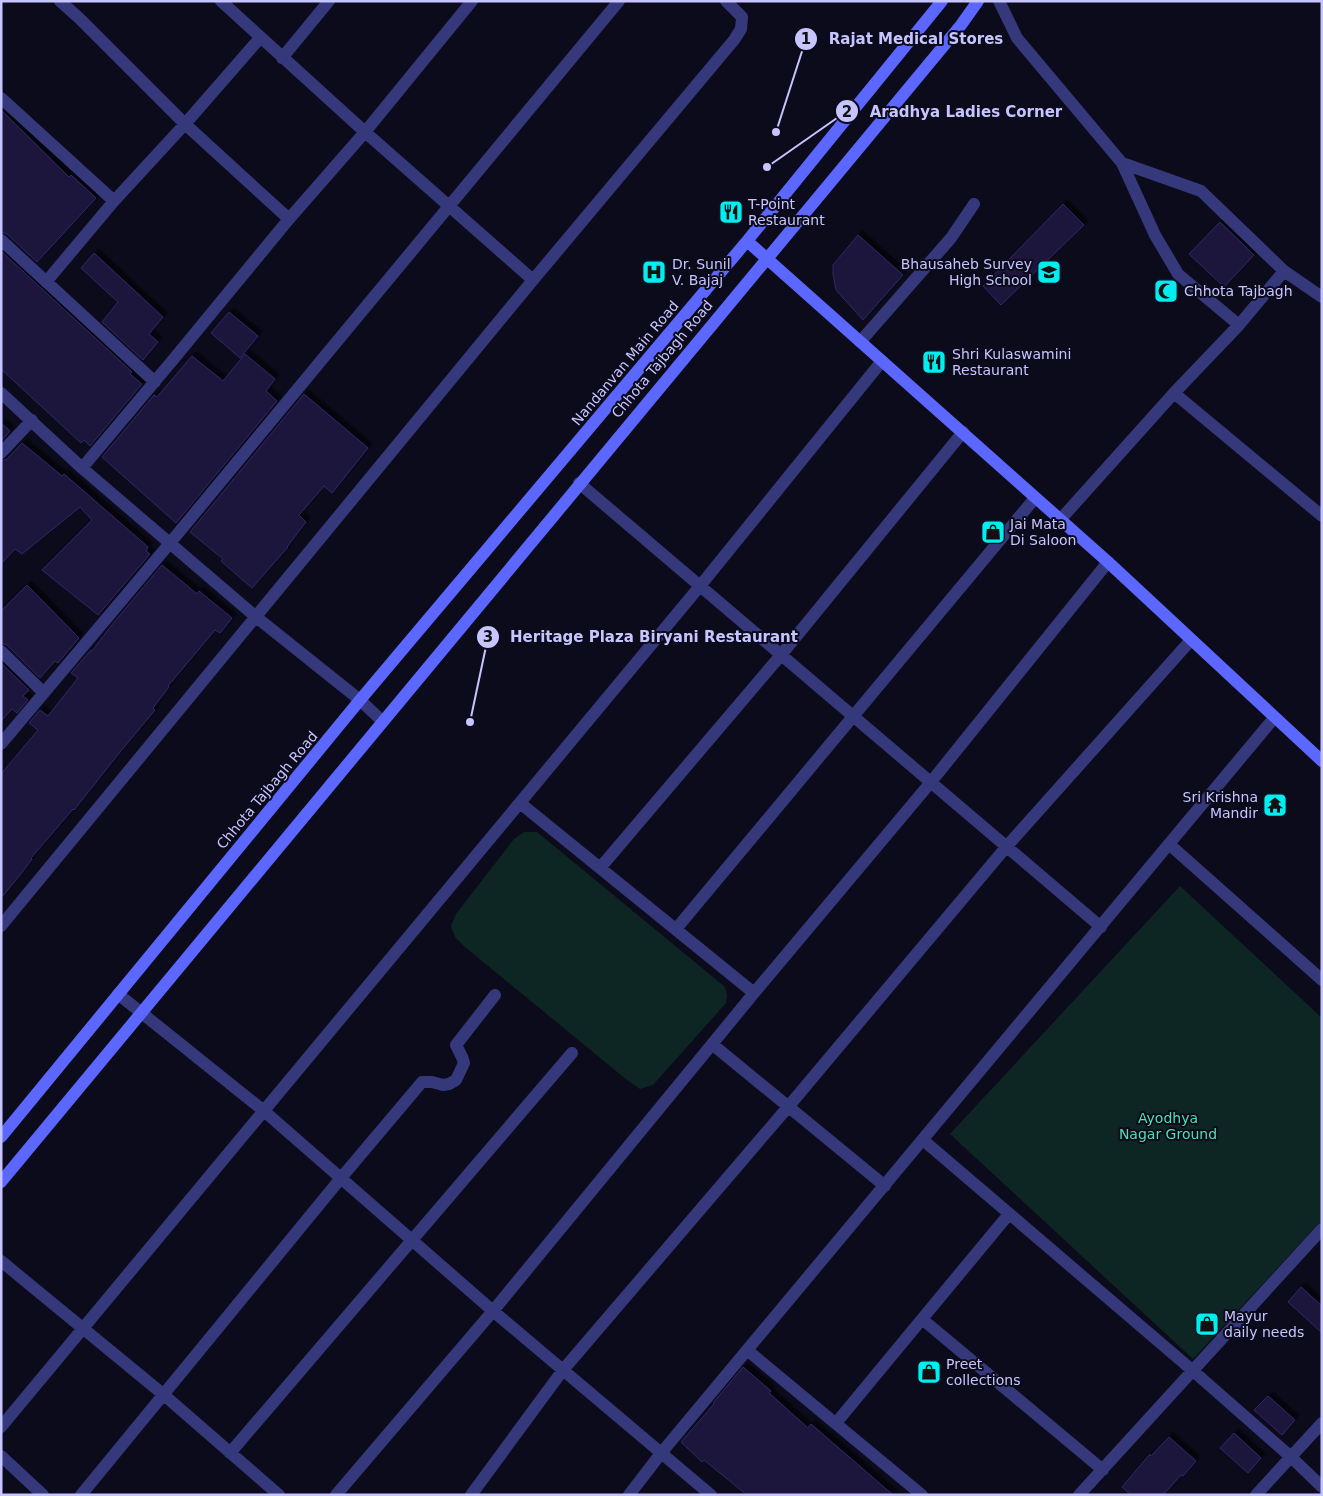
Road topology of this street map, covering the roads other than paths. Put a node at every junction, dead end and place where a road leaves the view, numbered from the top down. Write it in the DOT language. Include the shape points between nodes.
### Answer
graph roads {
  1 [pos="60,1"];
  2 [pos="220,1"];
  3 [pos="330,1"];
  4 [pos="472,1"];
  5 [pos="619,1"];
  6 [pos="726,1"];
  7 [pos="942,1"];
  8 [pos="978,1"];
  9 [pos="999,1"];
  10 [pos="260,38"];
  11 [pos="282,58"];
  12 [pos="1,98"];
  13 [pos="185,124"];
  14 [pos="365,132"];
  15 [pos="1122,162"];
  16 [pos="114,202"];
  17 [pos="974,204"];
  18 [pos="448,206"];
  19 [pos="289,218"];
  20 [pos="1,240"];
  21 [pos="747,241"];
  22 [pos="765,258"];
  23 [pos="1284,271"];
  24 [pos="533,280"];
  25 [pos="46,282"];
  26 [pos="1322,297"];
  27 [pos="1239,325"];
  28 [pos="860,342"];
  29 [pos="882,361"];
  30 [pos="155,382"];
  31 [pos="1,393"];
  32 [pos="1174,393"];
  33 [pos="32,420"];
  34 [pos="963,432"];
  35 [pos="1,453"];
  36 [pos="559,466"];
  37 [pos="82,468"];
  38 [pos="579,483"];
  39 [pos="1035,498"];
  40 [pos="1322,516"];
  41 [pos="1060,520"];
  42 [pos="170,543"];
  43 [pos="1108,562"];
  44 [pos="700,586"];
  45 [pos="256,617"];
  46 [pos="1191,640"];
  47 [pos="1,652"];
  48 [pos="781,655"];
  49 [pos="44,693"];
  50 [pos="360,700"];
  51 [pos="854,716"];
  52 [pos="1274,718"];
  53 [pos="381,720"];
  54 [pos="1,744"];
  55 [pos="1322,761"];
  56 [pos="932,782"];
  57 [pos="520,803"];
  58 [pos="1170,844"];
  59 [pos="1007,846"];
  60 [pos="600,868"];
  61 [pos="1,926"];
  62 [pos="1101,927"];
  63 [pos="676,929"];
  64 [pos="1322,980"];
  65 [pos="754,993"];
  66 [pos="118,994"];
  67 [pos="495,995"];
  68 [pos="140,1013"];
  69 [pos="712,1044"];
  70 [pos="572,1053"];
  71 [pos="788,1107"];
  72 [pos="264,1111"];
  73 [pos="1,1137"];
  74 [pos="923,1140"];
  75 [pos="341,1178"];
  76 [pos="1,1182"];
  77 [pos="884,1186"];
  78 [pos="1009,1214"];
  79 [pos="1322,1229"];
  80 [pos="412,1240"];
  81 [pos="1,1261"];
  82 [pos="493,1311"];
  83 [pos="922,1319"];
  84 [pos="83,1329"];
  85 [pos="747,1350"];
  86 [pos="563,1370"];
  87 [pos="1192,1370"];
  88 [pos="164,1394"];
  89 [pos="1322,1422"];
  90 [pos="836,1423"];
  91 [pos="1,1427"];
  92 [pos="662,1452"];
  93 [pos="230,1453"];
  94 [pos="1,1456"];
  95 [pos="1291,1457"];
  96 [pos="1103,1470"];
  97 [pos="1322,1487"];
  98 [pos="43,1495"];
  99 [pos="81,1495"];
  100 [pos="279,1495"];
  101 [pos="336,1495"];
  102 [pos="471,1495"];
  103 [pos="629,1495"];
  104 [pos="711,1495"];
  105 [pos="922,1495"];
  106 [pos="1079,1495"];
  107 [pos="1256,1495"];
  1 -- 13 [label="street"];
  2 -- 10 [label="street"];
  3 -- 11 [label="street"];
  4 -- 14 [label="street"];
  5 -- 18 [label="street"];
  6 -- 24 [label="street" via="742,17 738,34"];
  7 -- 21 [label="main road, Nandanvan Main Road"];
  8 -- 22 [label="main road, Chhota Tajbagh Road"];
  9 -- 15 [label="street" via="1017,38"];
  10 -- 11 [label="street"];
  10 -- 13 [label="street"];
  11 -- 14 [label="street"];
  12 -- 16 [label="street"];
  13 -- 16 [label="street"];
  13 -- 19 [label="street"];
  14 -- 18 [label="street"];
  14 -- 19 [label="street"];
  15 -- 23 [label="street" via="1201,190"];
  15 -- 27 [label="street" via="1178,274"];
  16 -- 25 [label="street"];
  17 -- 28 [label="street" via="951,238"];
  18 -- 24 [label="street"];
  18 -- 42 [label="street"];
  19 -- 30 [label="street"];
  20 -- 25 [label="street"];
  21 -- 22 [label="main road"];
  21 -- 36 [label="main road, Nandanvan Main Road"];
  22 -- 28 [label="main road"];
  22 -- 38 [label="main road, Chhota Tajbagh Road"];
  23 -- 26 [label="street"];
  23 -- 27 [label="street"];
  24 -- 45 [label="street"];
  25 -- 30 [label="street"];
  27 -- 32 [label="street"];
  28 -- 29 [label="main road"];
  29 -- 34 [label="main road"];
  29 -- 44 [label="street"];
  30 -- 37 [label="street"];
  31 -- 33 [label="street"];
  32 -- 40 [label="street"];
  32 -- 41 [label="street"];
  33 -- 35 [label="street"];
  33 -- 37 [label="street"];
  34 -- 39 [label="main road"];
  34 -- 48 [label="street"];
  36 -- 50 [label="main road, Chhota Tajbagh Road"];
  37 -- 42 [label="street"];
  38 -- 44 [label="street"];
  38 -- 53 [label="main road, Chhota Tajbagh Road"];
  39 -- 41 [label="main road"];
  39 -- 51 [label="street"];
  41 -- 43 [label="main road"];
  42 -- 45 [label="street"];
  42 -- 49 [label="street"];
  43 -- 46 [label="main road"];
  43 -- 56 [label="street"];
  44 -- 48 [label="street"];
  44 -- 57 [label="street"];
  45 -- 50 [label="street"];
  45 -- 61 [label="street"];
  46 -- 52 [label="main road"];
  46 -- 59 [label="street"];
  47 -- 49 [label="street"];
  48 -- 51 [label="street"];
  48 -- 60 [label="street"];
  49 -- 54 [label="street"];
  50 -- 53 [label="street"];
  50 -- 66 [label="main road, Chhota Tajbagh Road"];
  51 -- 56 [label="street"];
  51 -- 63 [label="street"];
  52 -- 55 [label="main road"];
  52 -- 58 [label="street"];
  53 -- 68 [label="main road, Chhota Tajbagh Road"];
  56 -- 59 [label="street"];
  56 -- 65 [label="street"];
  57 -- 60 [label="street"];
  57 -- 72 [label="street"];
  58 -- 62 [label="street"];
  58 -- 64 [label="street"];
  59 -- 62 [label="street"];
  59 -- 71 [label="street"];
  60 -- 63 [label="street"];
  62 -- 74 [label="street"];
  63 -- 65 [label="street"];
  65 -- 69 [label="street"];
  66 -- 68 [label="street"];
  66 -- 73 [label="main road, Chhota Tajbagh Road"];
  67 -- 75 [label="street" via="456,1044 464,1064 456,1080 443,1085 422,1082"];
  68 -- 72 [label="street"];
  68 -- 76 [label="main road, Chhota Tajbagh Road"];
  69 -- 71 [label="street"];
  69 -- 82 [label="street"];
  70 -- 80 [label="street"];
  71 -- 77 [label="street"];
  71 -- 86 [label="street"];
  72 -- 75 [label="street"];
  72 -- 84 [label="street"];
  74 -- 77 [label="street"];
  74 -- 78 [label="street"];
  75 -- 80 [label="street"];
  75 -- 88 [label="street"];
  77 -- 85 [label="street"];
  78 -- 83 [label="street"];
  78 -- 87 [label="street"];
  79 -- 87 [label="street"];
  80 -- 82 [label="street"];
  80 -- 93 [label="street"];
  81 -- 84 [label="street"];
  82 -- 86 [label="street"];
  82 -- 101 [label="street"];
  83 -- 90 [label="street"];
  83 -- 96 [label="street"];
  84 -- 88 [label="street"];
  84 -- 91 [label="street"];
  85 -- 90 [label="street"];
  85 -- 92 [label="street"];
  86 -- 92 [label="street"];
  86 -- 102 [label="street"];
  87 -- 95 [label="street"];
  87 -- 96 [label="street"];
  88 -- 93 [label="street"];
  88 -- 99 [label="street"];
  89 -- 95 [label="street"];
  90 -- 105 [label="street"];
  92 -- 103 [label="street"];
  92 -- 104 [label="street"];
  93 -- 100 [label="street"];
  94 -- 98 [label="street"];
  95 -- 97 [label="street"];
  95 -- 107 [label="street"];
  96 -- 106 [label="street"];
}
